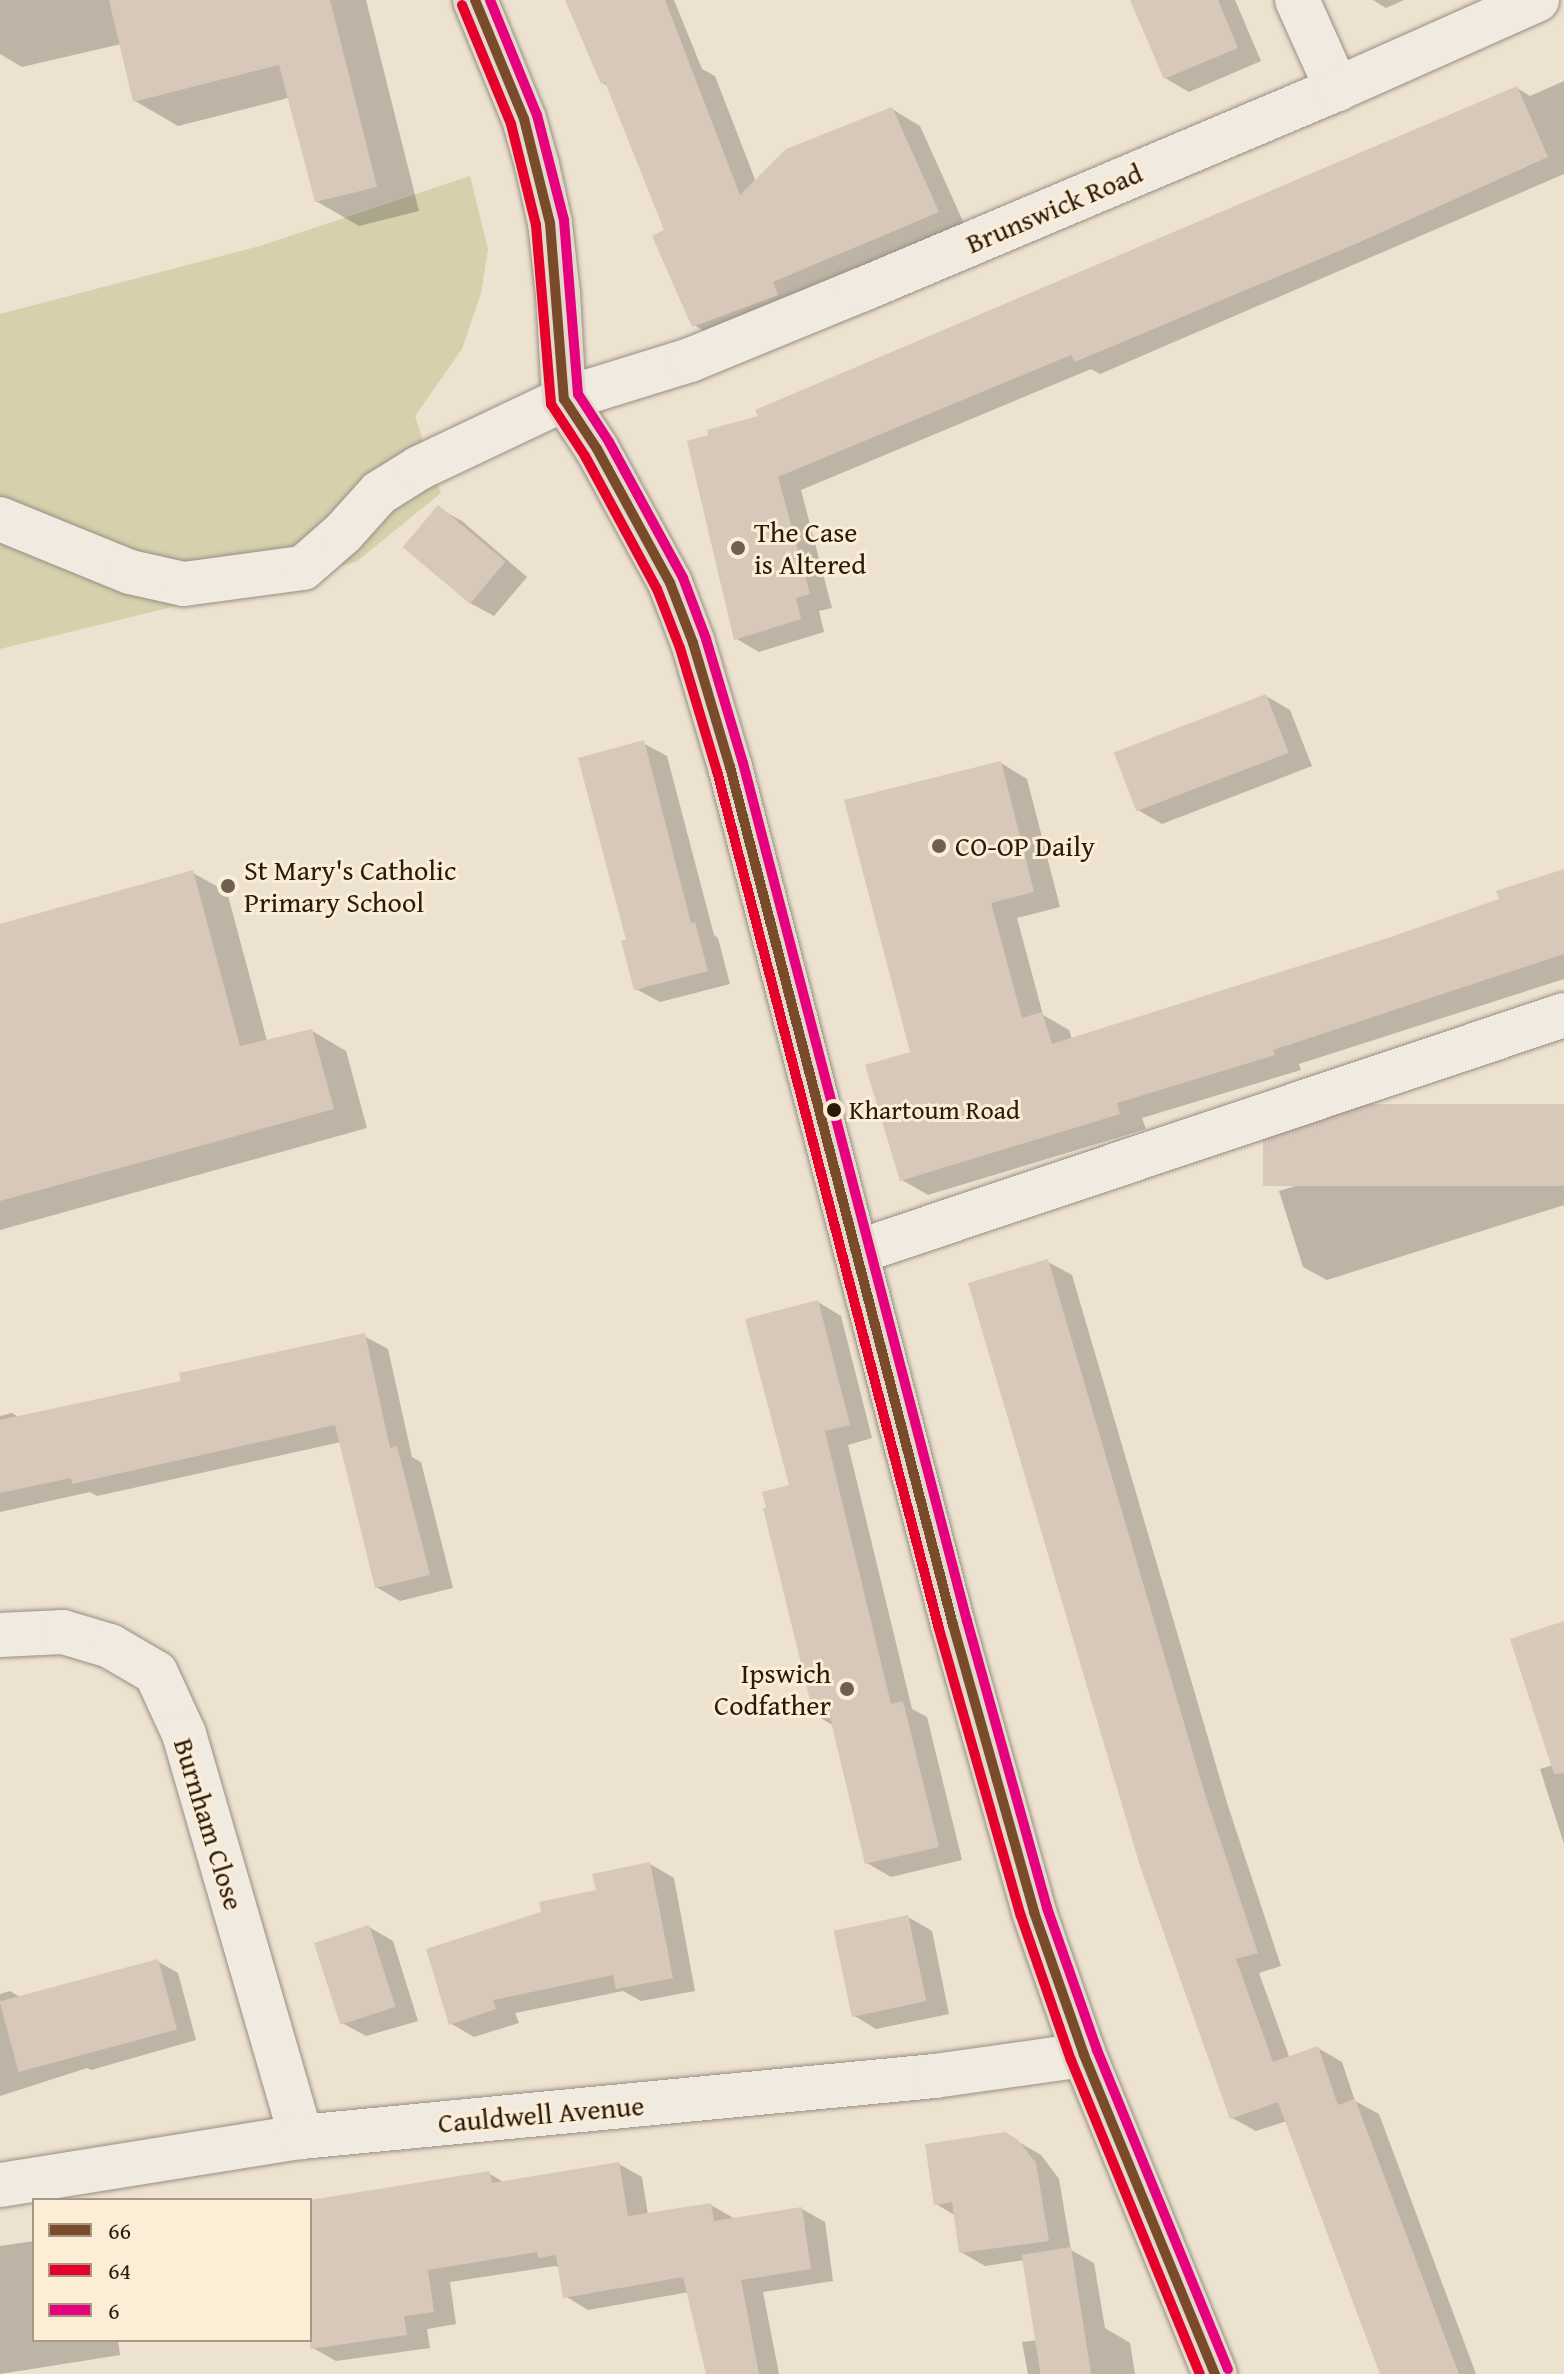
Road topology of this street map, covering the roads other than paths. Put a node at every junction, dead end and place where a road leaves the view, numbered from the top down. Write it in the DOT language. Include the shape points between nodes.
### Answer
graph roads {
  1 [pos="475,0"];
  2 [pos="1297,0"];
  3 [pos="1537,0"];
  4 [pos="1337,89"];
  5 [pos="564,399"];
  6 [pos="0,519"];
  7 [pos="1564,1015"];
  8 [pos="857,1252"];
  9 [pos="0,1635"];
  10 [pos="1084,2055"];
  11 [pos="301,2137"];
  12 [pos="0,2185"];
  13 [pos="1215,2374"];
  1 -- 5 [label="main road" via="524,119 550,223"];
  2 -- 4 [label="street"];
  3 -- 4 [label="street, Brunswick Road"];
  4 -- 5 [label="street, Brunswick Road" via="690,360"];
  5 -- 6 [label="street, Brunswick Road" via="419,468 379,493 303,568 184,584 130,572"];
  5 -- 8 [label="main road" via="652,546 693,643 740,801"];
  7 -- 8 [label="street"];
  8 -- 10 [label="main road" via="1017,1854"];
  9 -- 11 [label="street, Burnham Close" via="63,1632 110,1646 156,1673 184,1734"];
  10 -- 11 [label="street, Cauldwell Avenue" via="935,2076"];
  10 -- 13 [label="main road"];
  11 -- 12 [label="street, Cauldwell Avenue"];
}
